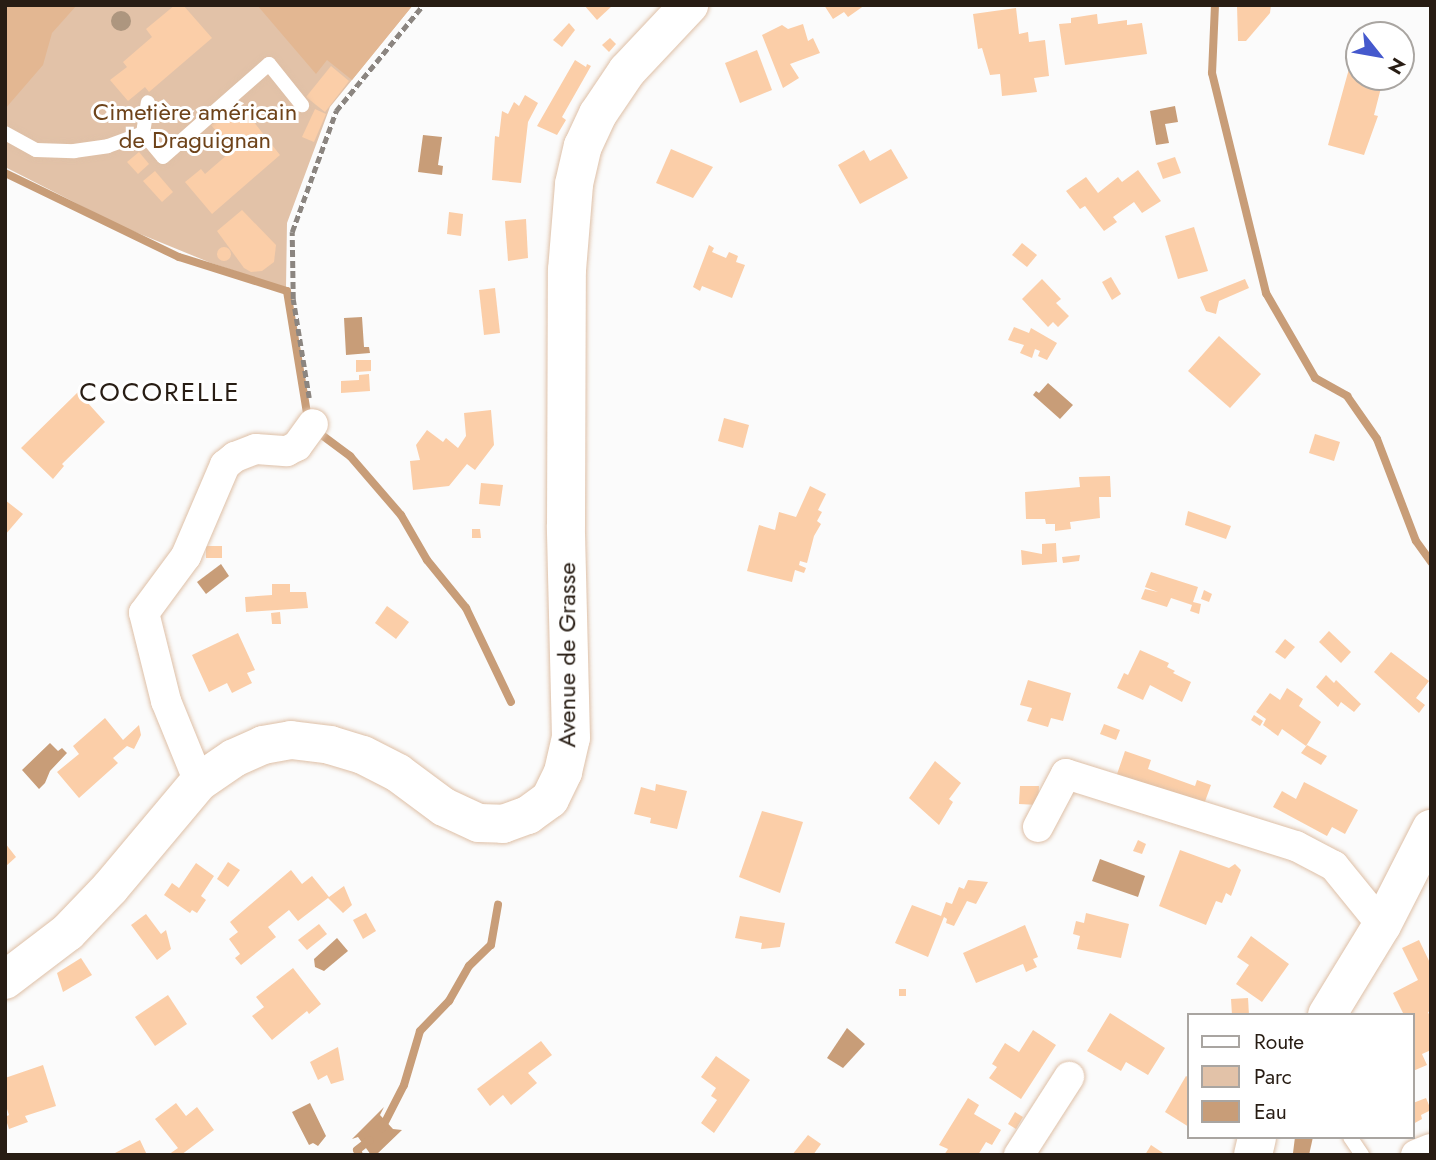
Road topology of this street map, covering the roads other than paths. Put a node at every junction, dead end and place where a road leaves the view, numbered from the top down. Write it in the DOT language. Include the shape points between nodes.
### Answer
graph roads {
  1 [pos="689,5"];
  2 [pos="148,102"];
  3 [pos="302,105"];
  4 [pos="5,133"];
  5 [pos="143,133"];
  6 [pos="310,429"];
  7 [pos="198,782"];
  8 [pos="1038,827"];
  9 [pos="1431,829"];
  10 [pos="1382,925"];
  11 [pos="5,980"];
  12 [pos="1340,1006"];
  13 [pos="1069,1077"];
  14 [pos="1351,1139"];
  15 [pos="1431,1149"];
  16 [pos="1019,1155"];
  17 [pos="1362,1155"];
  18 [pos="1416,1155"];
  1 -- 7 [label="main road, Avenue de Grasse" via="627,71 598,114 583,146 574,184 567,270 571,738 563,772 550,799 528,815 503,824 479,823 444,807 398,773 363,755 291,740 234,758"];
  2 -- 5 [label="lane"];
  3 -- 5 [label="lane" via="269,64 163,157"];
  4 -- 5 [label="lane" via="36,150 74,151 108,146"];
  6 -- 7 [label="street" via="287,451 256,449 225,465 186,556 144,612 166,701"];
  7 -- 11 [label="main road, Avenue de Grasse" via="68,932"];
  8 -- 10 [label="street" via="1066,774 1296,846 1334,866"];
  9 -- 10 [label="main road"];
  10 -- 12 [label="main road"];
  13 -- 16 [label="street"];
  14 -- 17 [label="lane"];
  15 -- 18 [label="street"];
}
